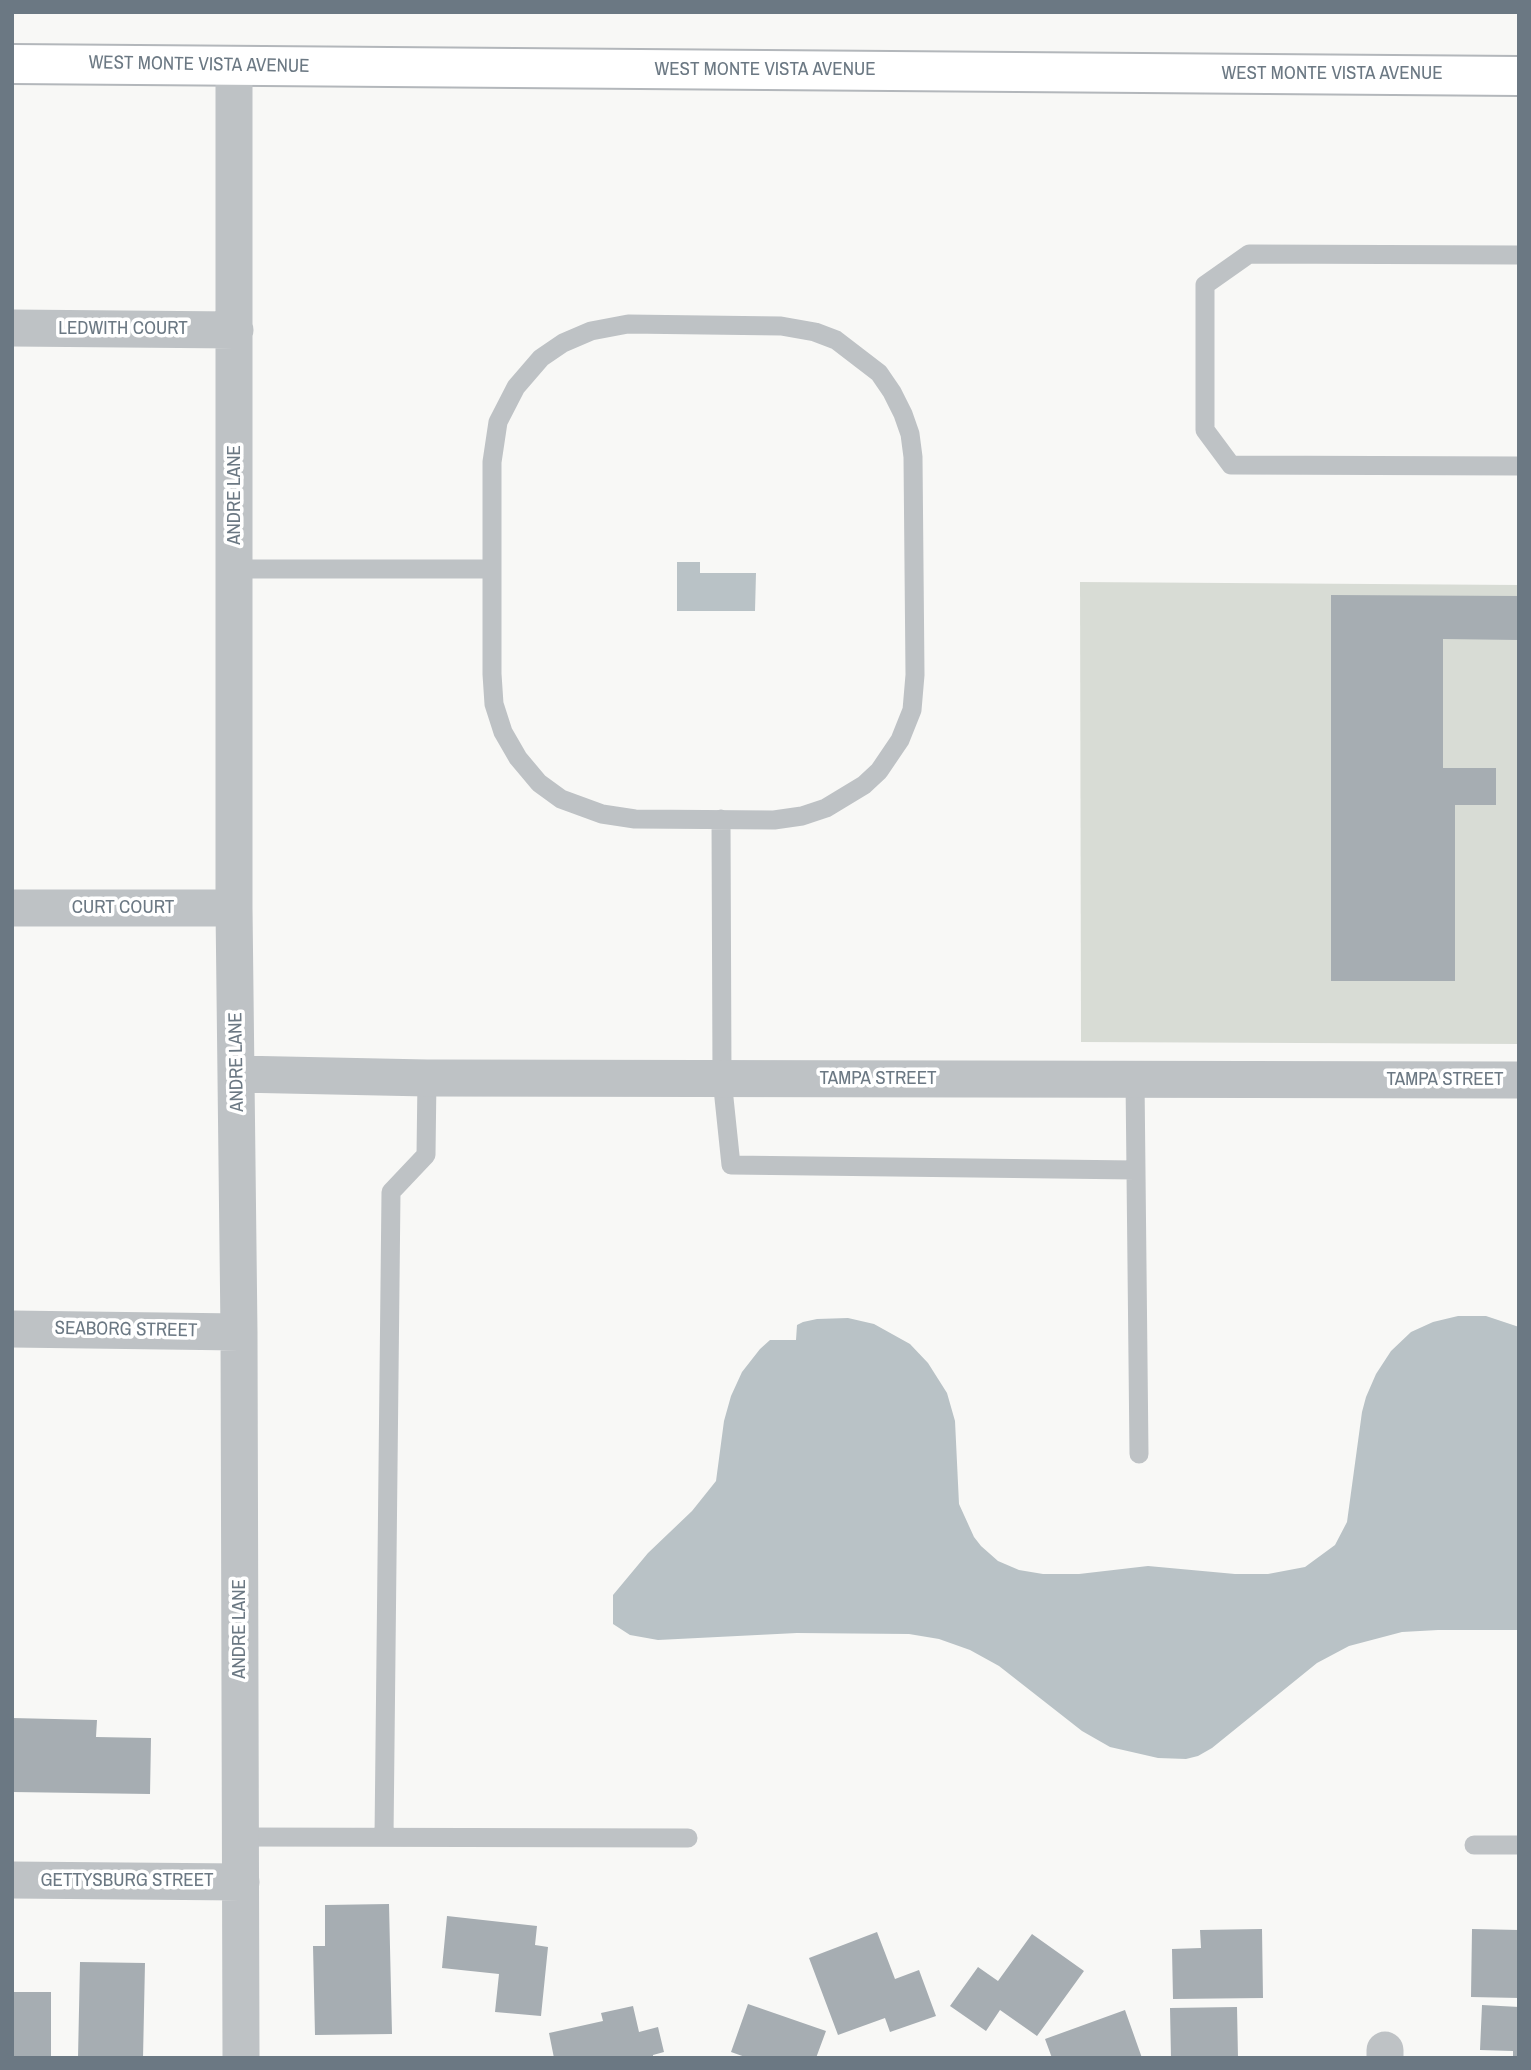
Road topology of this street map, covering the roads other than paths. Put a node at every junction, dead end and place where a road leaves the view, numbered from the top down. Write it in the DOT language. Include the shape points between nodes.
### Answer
graph roads {
  1 [pos="12,64"];
  2 [pos="234,66"];
  3 [pos="1519,76"];
  4 [pos="1519,255"];
  5 [pos="12,328"];
  6 [pos="235,330"];
  7 [pos="1519,466"];
  8 [pos="235,569"];
  9 [pos="492,569"];
  10 [pos="721,819"];
  11 [pos="12,908"];
  12 [pos="234,908"];
  13 [pos="237,1074"];
  14 [pos="427,1078"];
  15 [pos="722,1079"];
  16 [pos="1135,1079"];
  17 [pos="1519,1080"];
  18 [pos="1135,1170"];
  19 [pos="12,1329"];
  20 [pos="239,1332"];
  21 [pos="1139,1454"];
  22 [pos="241,1837"];
  23 [pos="384,1838"];
  24 [pos="688,1838"];
  25 [pos="1474,1844"];
  26 [pos="1519,1845"];
  27 [pos="12,1880"];
  28 [pos="241,1882"];
  29 [pos="241,2058"];
  1 -- 2 [label="main road, WEST MONTE VISTA AVENUE"];
  2 -- 3 [label="main road, WEST MONTE VISTA AVENUE"];
  2 -- 6 [label="street, ANDRE LANE"];
  4 -- 7 [label="lane" via="1249,254 1205,285 1205,430 1231,465"];
  5 -- 6 [label="street, LEDWITH COURT"];
  6 -- 8 [label="street, ANDRE LANE"];
  8 -- 9 [label="lane"];
  8 -- 12 [label="street, ANDRE LANE"];
  9 -- 10 [label="lane" via="494,704 509,746 531,776 561,799 602,814 635,819"];
  9 -- 10 [label="lane" via="492,462 498,422 532,366 564,343 591,331 628,324 794,327 836,341 879,373 903,414 913,457 915,675 909,720 880,771 841,801 793,818"];
  10 -- 15 [label="lane"];
  11 -- 12 [label="street, CURT COURT"];
  12 -- 13 [label="street, ANDRE LANE"];
  13 -- 14 [label="street, TAMPA STREET"];
  13 -- 20 [label="street, ANDRE LANE"];
  14 -- 15 [label="street, TAMPA STREET"];
  14 -- 23 [label="lane" via="426,1154 391,1192"];
  15 -- 16 [label="street, TAMPA STREET"];
  15 -- 18 [label="lane" via="732,1166"];
  16 -- 17 [label="street, TAMPA STREET"];
  16 -- 18 [label="lane"];
  18 -- 21 [label="lane"];
  19 -- 20 [label="street, SEABORG STREET"];
  20 -- 22 [label="street, ANDRE LANE"];
  22 -- 23 [label="lane"];
  22 -- 28 [label="street, ANDRE LANE"];
  23 -- 24 [label="lane"];
  25 -- 26 [label="lane"];
  27 -- 28 [label="street, GETTYSBURG STREET"];
  28 -- 29 [label="street, ANDRE LANE"];
}
